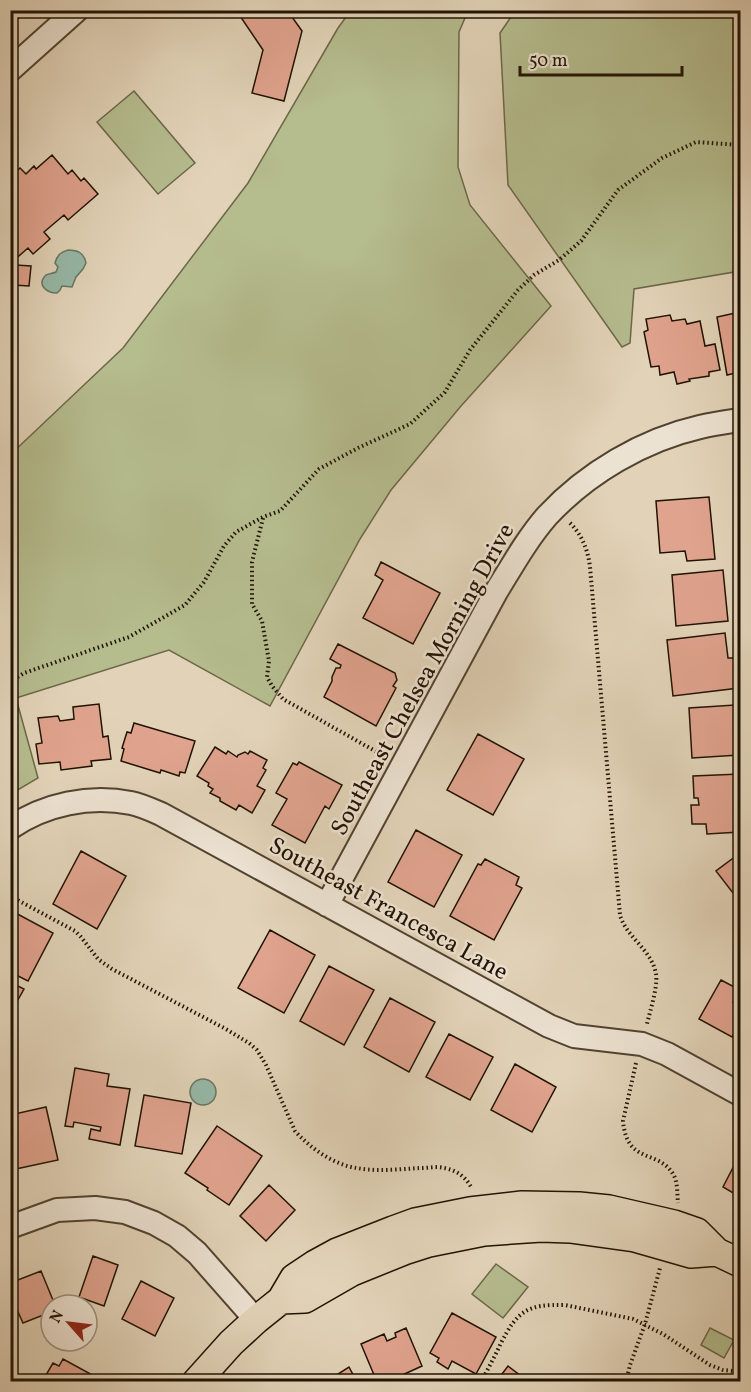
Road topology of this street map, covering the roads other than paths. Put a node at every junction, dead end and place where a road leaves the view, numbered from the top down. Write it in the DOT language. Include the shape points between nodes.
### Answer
graph roads {
  1 [pos="77,10"];
  2 [pos="10,69"];
  3 [pos="741,420"];
  4 [pos="10,828"];
  5 [pos="327,905"];
  6 [pos="741,1094"];
  7 [pos="10,1227"];
  8 [pos="729,1257"];
  9 [pos="256,1320"];
  10 [pos="196,1382"];
  1 -- 2 [label="street"];
  3 -- 5 [label="street, Southeast Chelsea Morning Drive" via="699,427 641,448 579,487 548,516 524,545 496,592"];
  4 -- 5 [label="street, Southeast Francesca Lane" via="44,810 71,802 105,799 133,803 162,814"];
  5 -- 6 [label="street, Southeast Francesca Lane" via="549,1026 574,1036 642,1044"];
  7 -- 9 [label="street" via="57,1210 95,1208 125,1212 177,1236"];
  8 -- 9 [label="main road" via="691,1254 635,1238 570,1229 484,1232 404,1251 352,1272 305,1299 281,1300"];
  9 -- 10 [label="main road"];
}
